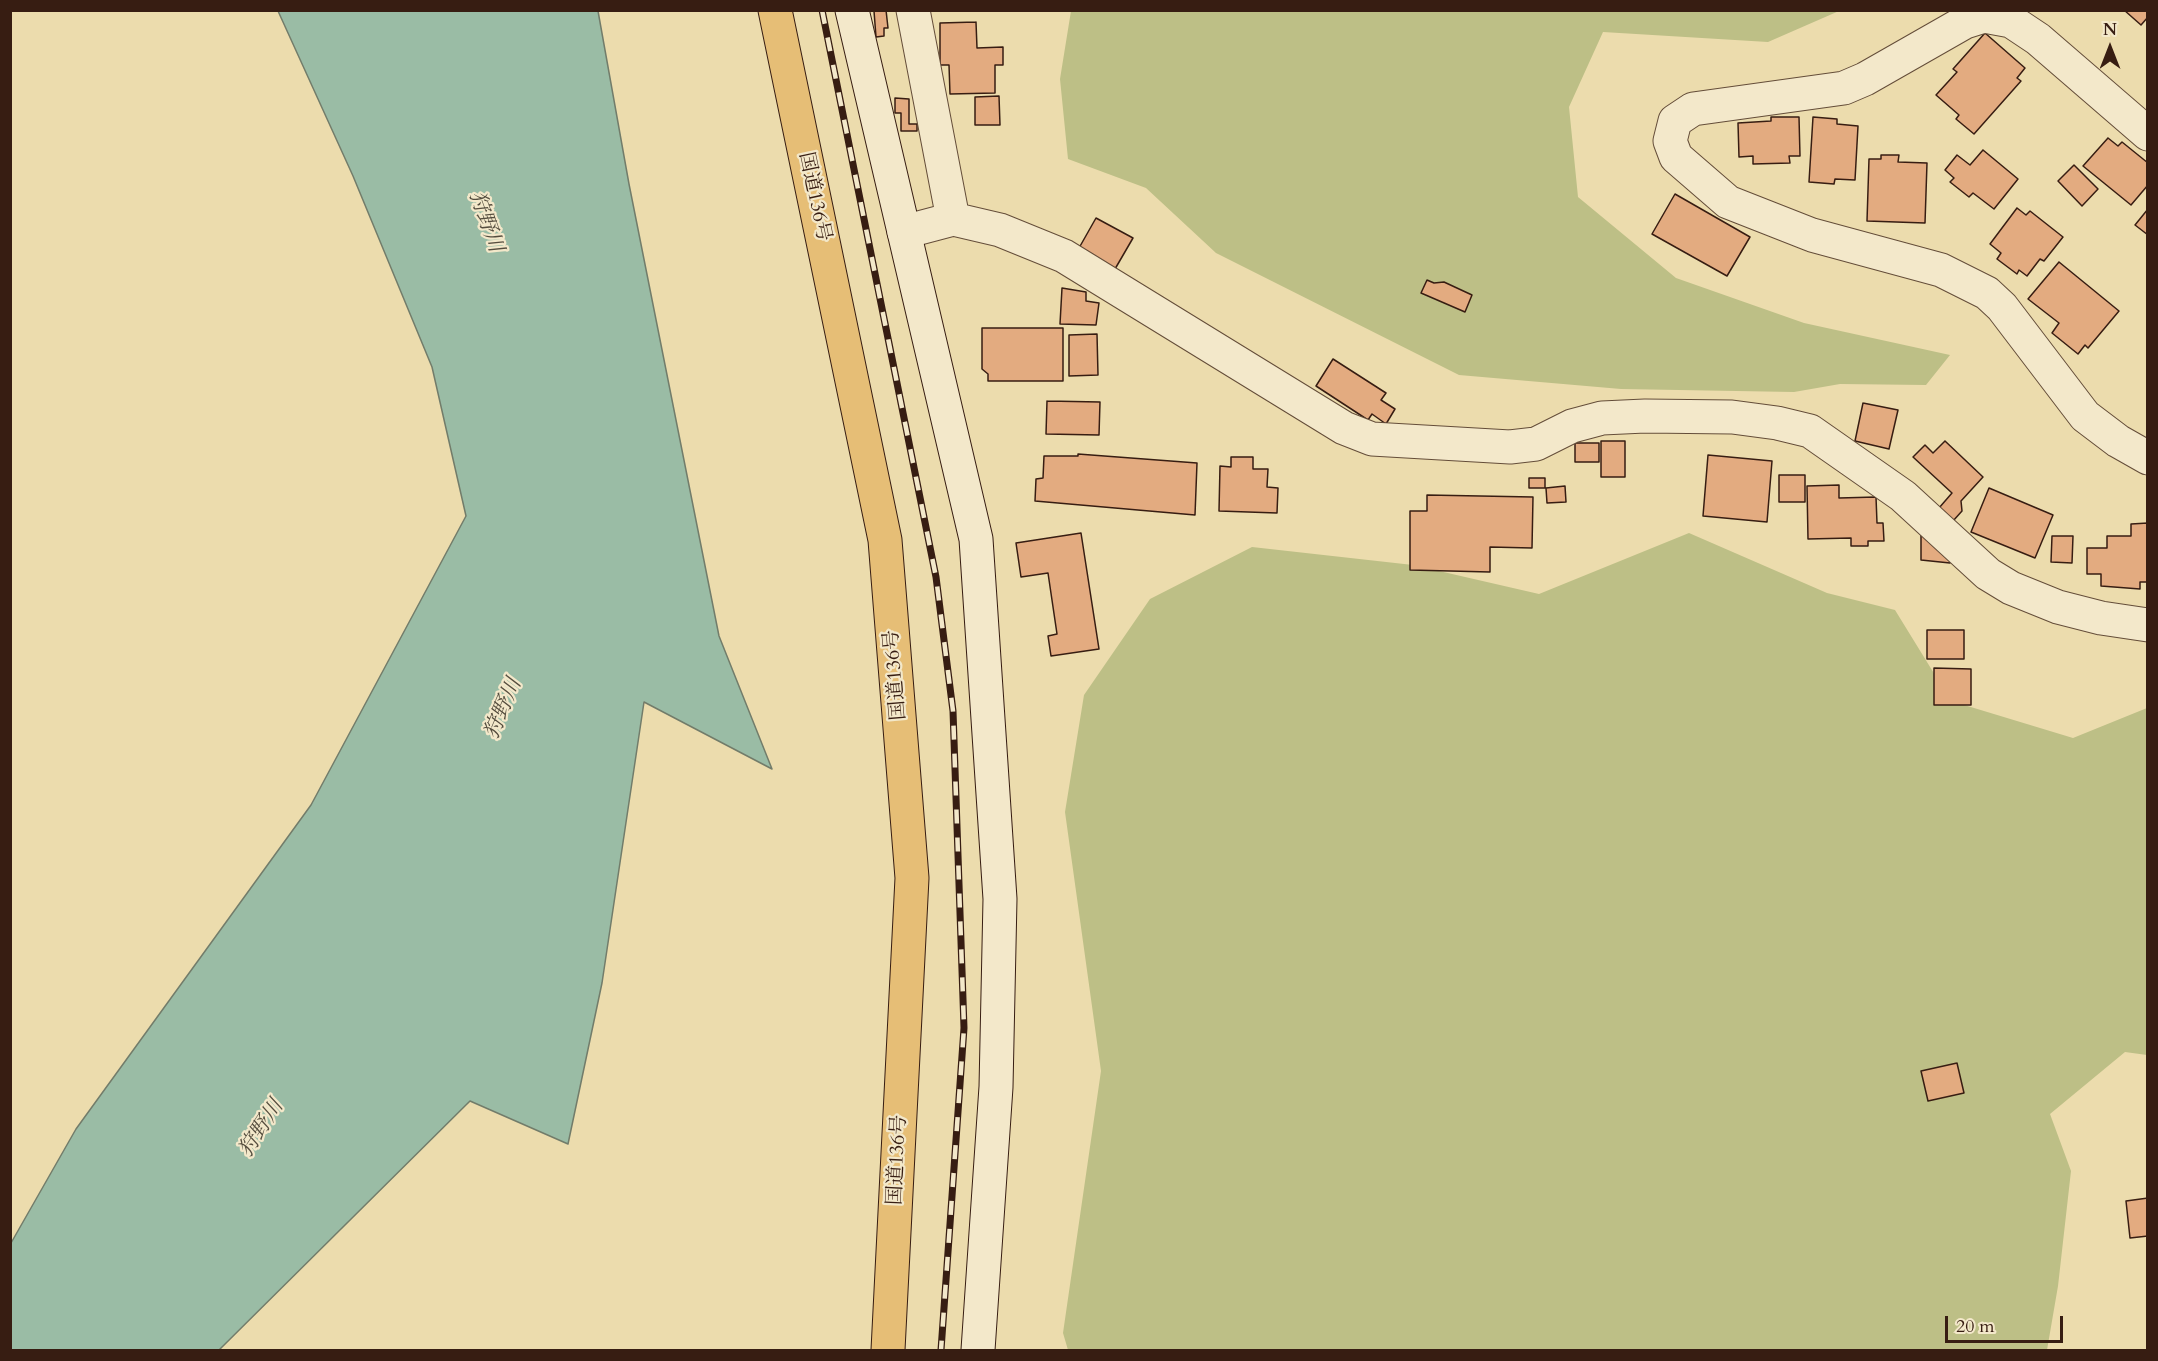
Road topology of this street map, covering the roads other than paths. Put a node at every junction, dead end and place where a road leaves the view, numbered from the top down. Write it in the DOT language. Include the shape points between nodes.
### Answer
graph roads {
  1 [pos="775,10"];
  2 [pos="852,10"];
  3 [pos="913,10"];
  4 [pos="2148,134"];
  5 [pos="953,219"];
  6 [pos="904,232"];
  7 [pos="2148,458"];
  8 [pos="2148,625"];
  9 [pos="888,1350"];
  10 [pos="978,1350"];
  1 -- 9 [label="highway, 国道136号" via="885,540 912,878"];
  2 -- 6 [label="street"];
  3 -- 5 [label="street"];
  4 -- 7 [label="street" via="2038,39 2011,21 1984,16 1965,22 1844,88 1693,109 1675,121 1670,141 1676,157 1728,202 1812,235 1941,270 1987,293 2002,307 2085,416"];
  5 -- 6 [label="street"];
  5 -- 8 [label="street" via="1000,230 1064,256 1335,423 1372,439 1510,447 1536,444 1572,426 1602,418 1645,416 1732,417 1810,432 1903,496 1988,574 2011,588 2058,607"];
  6 -- 10 [label="street" via="976,539 990,737 1000,899 997,1064"];
}
